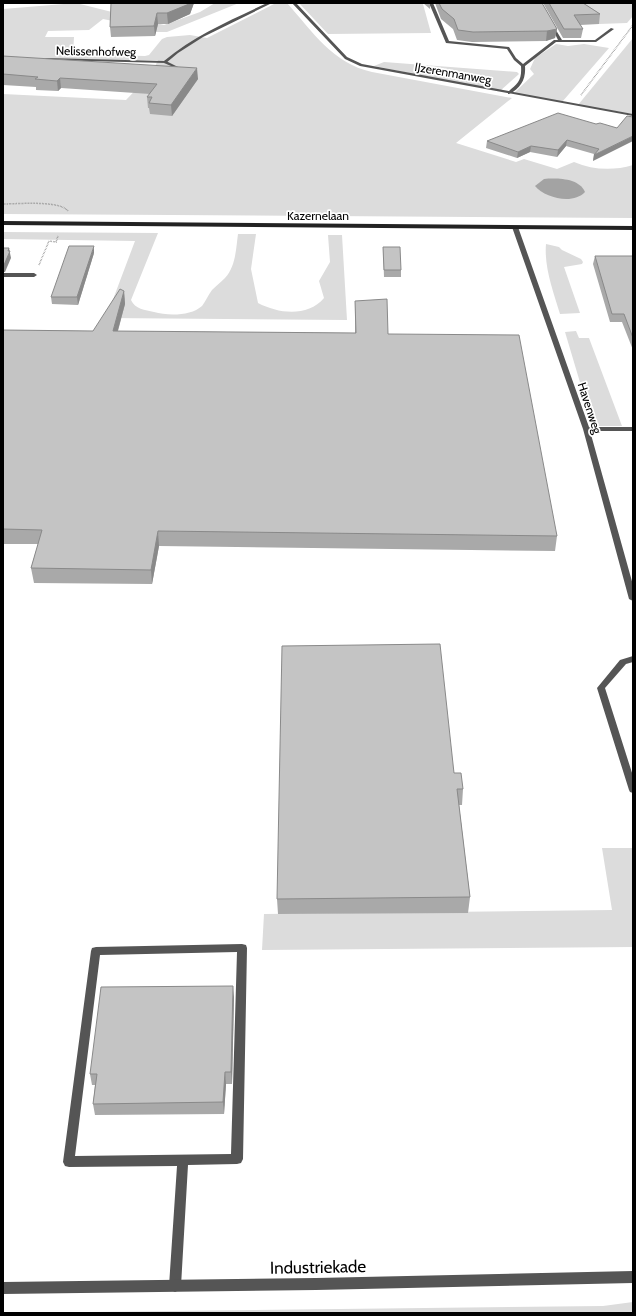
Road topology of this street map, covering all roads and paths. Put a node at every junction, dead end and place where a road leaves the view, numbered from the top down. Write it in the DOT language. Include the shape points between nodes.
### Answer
graph roads {
  1 [pos="270,3"];
  2 [pos="294,3"];
  3 [pos="431,3"];
  4 [pos="548,18"];
  5 [pos="633,25"];
  6 [pos="612,29"];
  7 [pos="629,30"];
  8 [pos="633,30"];
  9 [pos="561,41"];
  10 [pos="38,59"];
  11 [pos="165,62"];
  12 [pos="523,66"];
  13 [pos="175,76"];
  14 [pos="509,93"];
  15 [pos="573,105"];
  16 [pos="633,115"];
  17 [pos="3,204"];
  18 [pos="65,216"];
  19 [pos="3,223"];
  20 [pos="515,227"];
  21 [pos="633,228"];
  22 [pos="60,230"];
  23 [pos="3,275"];
  24 [pos="34,275"];
  25 [pos="586,429"];
  26 [pos="633,429"];
  27 [pos="633,599"];
  28 [pos="633,659"];
  29 [pos="633,790"];
  30 [pos="183,1160"];
  31 [pos="633,1277"];
  32 [pos="175,1286"];
  33 [pos="3,1288"];
  1 -- 11 [label="street" via="211,32"];
  2 -- 14 [label="street, IJzerenmanweg" via="346,58 361,65"];
  3 -- 12 [label="street" via="448,42 508,48 515,60"];
  4 -- 9 [label="street"];
  5 -- 7 [label="path"];
  6 -- 9 [label="street" via="596,41"];
  7 -- 8 [label="path"];
  7 -- 15 [label="path"];
  9 -- 12 [label="street" via="555,41"];
  10 -- 11 [label="street, Nelissenhofweg"];
  11 -- 13 [label="street" via="180,69"];
  12 -- 14 [label="street" via="522,82"];
  14 -- 15 [label="street, IJzerenmanweg"];
  15 -- 16 [label="street, IJzerenmanweg"];
  17 -- 18 [label="path" via="61,206 68,211"];
  19 -- 20 [label="street, Kazernelaan"];
  20 -- 21 [label="street, Kazernelaan"];
  20 -- 25 [label="street, Havenweg"];
  22 -- 24 [label="path" via="56,242 49,241"];
  23 -- 24 [label="street"];
  25 -- 26 [label="street"];
  25 -- 27 [label="street, Havenweg"];
  28 -- 29 [label="street" via="623,662 601,688"];
  30 -- 30 [label="street" via="69,1162 96,951 242,948 237,1159"];
  30 -- 32 [label="street"];
  31 -- 32 [label="street, Industriekade"];
  32 -- 33 [label="street, Industriekade"];
}
